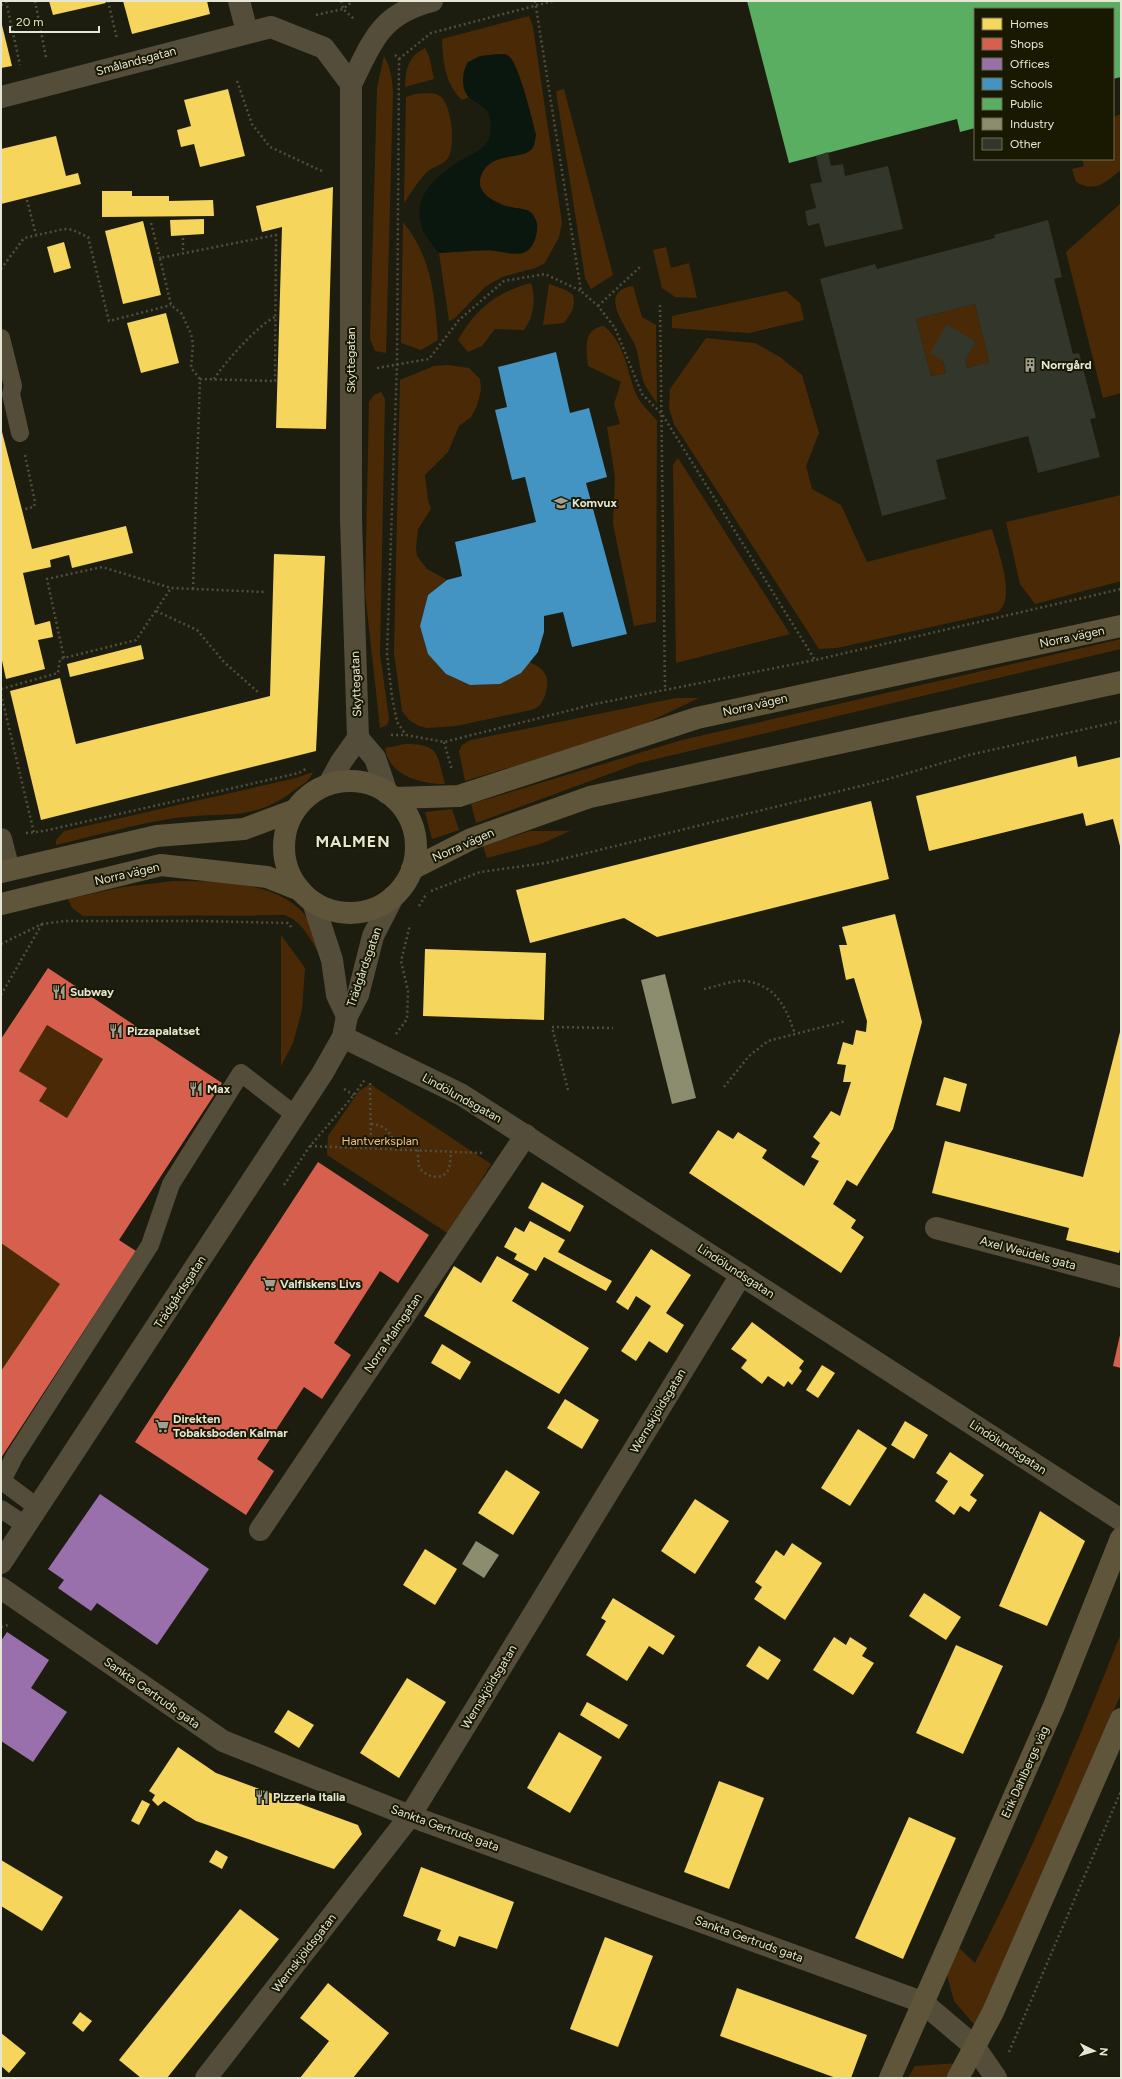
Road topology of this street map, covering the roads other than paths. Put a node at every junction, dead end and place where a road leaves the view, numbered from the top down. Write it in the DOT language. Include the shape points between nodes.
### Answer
graph roads {
  1 [pos="239,1"];
  2 [pos="432,1"];
  3 [pos="247,32"];
  4 [pos="352,84"];
  5 [pos="1,97"];
  6 [pos="1,338"];
  7 [pos="20,433"];
  8 [pos="1121,626"];
  9 [pos="1121,682"];
  10 [pos="358,738"];
  11 [pos="330,784"];
  12 [pos="391,795"];
  13 [pos="295,810"];
  14 [pos="10,836"];
  15 [pos="412,869"];
  16 [pos="5,871"];
  17 [pos="306,896"];
  18 [pos="393,897"];
  19 [pos="1,904"];
  20 [pos="347,1016"];
  21 [pos="343,1037"];
  22 [pos="295,1115"];
  23 [pos="526,1135"];
  24 [pos="936,1228"];
  25 [pos="741,1275"];
  26 [pos="1121,1277"];
  27 [pos="37,1507"];
  28 [pos="1,1509"];
  29 [pos="1121,1520"];
  30 [pos="25,1525"];
  31 [pos="260,1530"];
  32 [pos="1121,1538"];
  33 [pos="1,1563"];
  34 [pos="1,1588"];
  35 [pos="1121,1719"];
  36 [pos="410,1816"];
  37 [pos="922,2002"];
  38 [pos="974,2046"];
  39 [pos="206,2078"];
  40 [pos="890,2078"];
  41 [pos="958,2078"];
  42 [pos="996,2078"];
  1 -- 3 [label="street"];
  2 -- 4 [label="street" via="395,16 374,36"];
  3 -- 4 [label="street, Smålandsgatan" via="271,27 324,48"];
  3 -- 5 [label="street, Smålandsgatan"];
  4 -- 10 [label="street, Skyttegatan" via="351,519"];
  6 -- 7 [label="lane" via="13,386 11,394"];
  8 -- 12 [label="street, Norra vägen" via="697,718 459,796"];
  9 -- 15 [label="street, Norra vägen" via="590,797 471,839"];
  10 -- 11 [label="street" via="341,762"];
  10 -- 12 [label="street" via="375,758"];
  11 -- 12 [label="street, Norra vägen" via="355,781 372,785"];
  11 -- 13 [label="street, Norra vägen" via="307,797"];
  12 -- 15 [label="street, Norra vägen" via="409,819 415,835 416,852"];
  13 -- 16 [label="street, Norra vägen" via="244,829 157,836"];
  13 -- 17 [label="street, Norra vägen" via="284,842 285,854 291,876"];
  14 -- 16 [label="street"];
  15 -- 18 [label="street, Norra vägen"];
  17 -- 18 [label="street, Norra vägen" via="328,910 345,913 379,907"];
  17 -- 19 [label="street, Norra vägen" via="267,877 161,865"];
  17 -- 20 [label="street, Trädgårdsgatan" via="332,960 337,995"];
  18 -- 20 [label="street, Trädgårdsgatan" via="373,936 358,994"];
  20 -- 21 [label="street, Trädgårdsgatan"];
  21 -- 22 [label="street, Trädgårdsgatan"];
  21 -- 23 [label="street, Lindölundsgatan" via="462,1095"];
  22 -- 27 [label="street, Trädgårdsgatan"];
  22 -- 27 [label="lane" via="241,1073 171,1184 150,1245 14,1457 2,1481"];
  23 -- 25 [label="street, Lindölundsgatan"];
  23 -- 31 [label="street, Norra Malmgatan"];
  24 -- 26 [label="street, Axel Weüdels gata"];
  25 -- 29 [label="street, Lindölundsgatan"];
  25 -- 36 [label="street, Wernskjöldsgatan"];
  27 -- 30 [label="street, Trädgårdsgatan"];
  28 -- 30 [label="lane"];
  30 -- 33 [label="street, Trädgårdsgatan"];
  32 -- 37 [label="street, Erik Dahlbergs väg" via="1054,1706"];
  34 -- 36 [label="street, Sankta Gertruds gata" via="223,1741"];
  35 -- 38 [label="street" via="993,2012"];
  36 -- 37 [label="street, Sankta Gertruds gata"];
  36 -- 39 [label="street, Wernskjöldsgatan"];
  37 -- 38 [label="street"];
  37 -- 40 [label="street, Erik Dahlbergs väg"];
  38 -- 41 [label="street"];
  38 -- 42 [label="street"];
}
